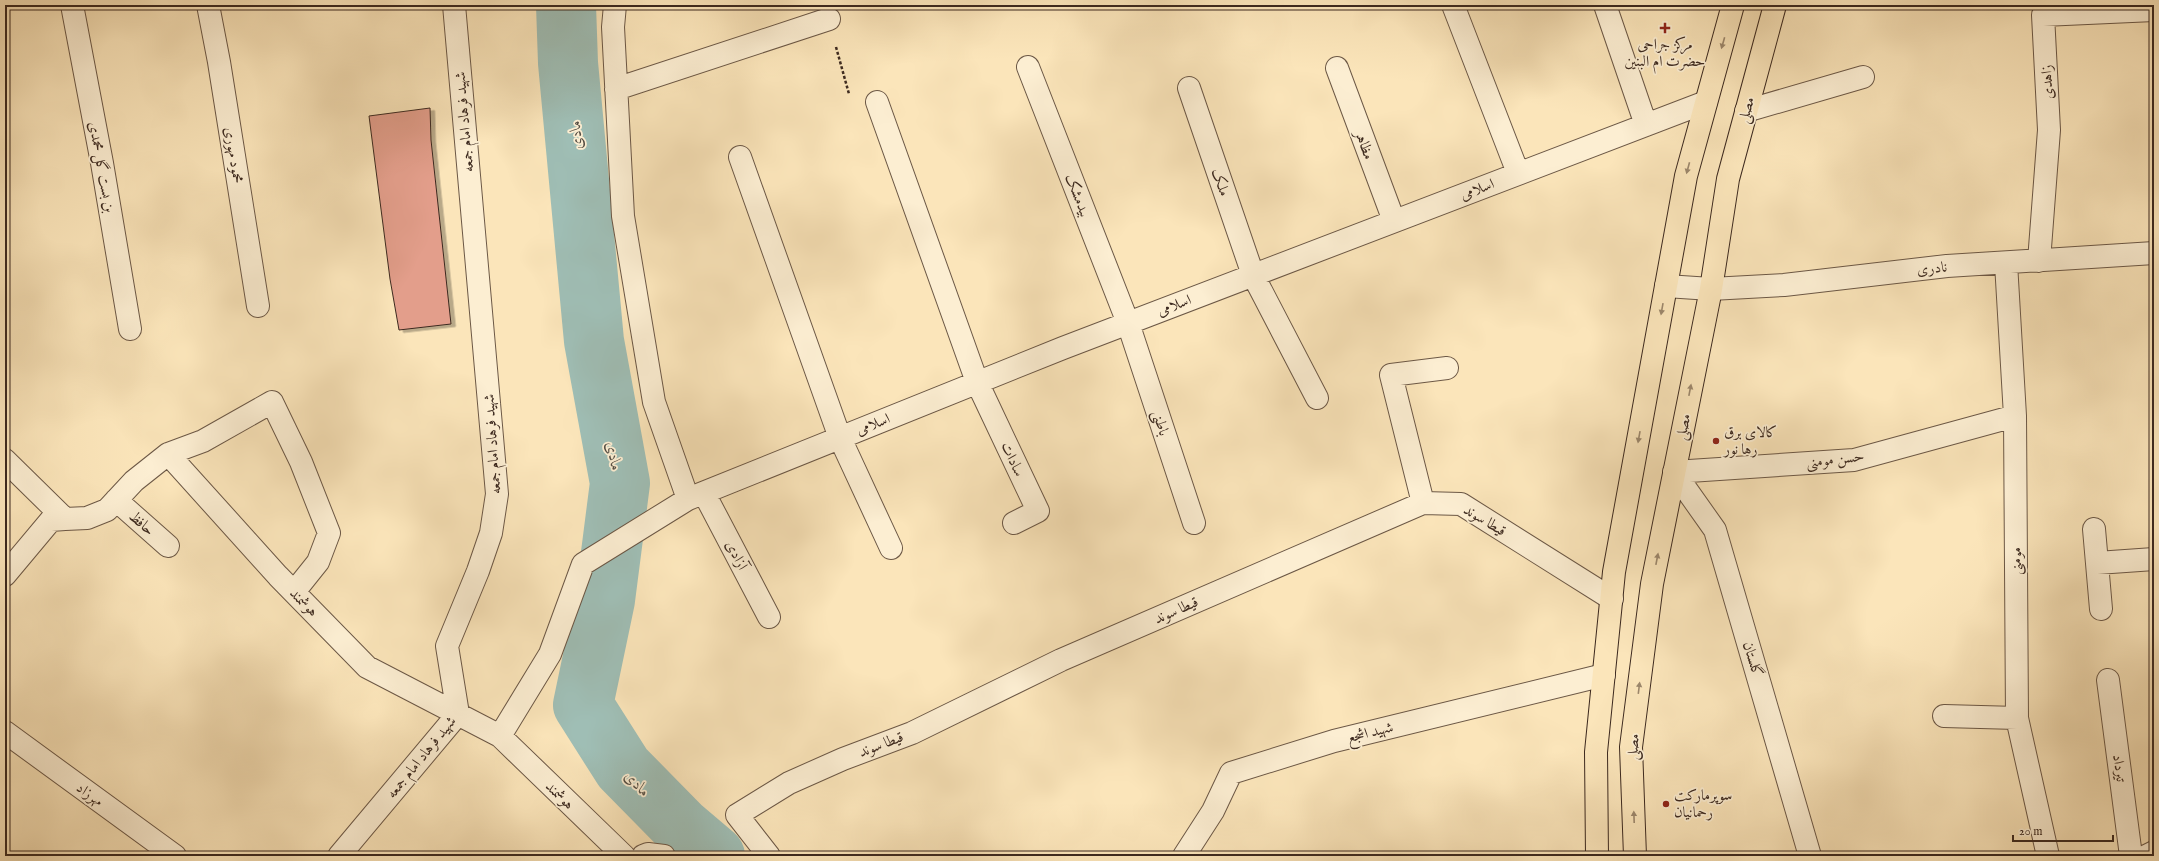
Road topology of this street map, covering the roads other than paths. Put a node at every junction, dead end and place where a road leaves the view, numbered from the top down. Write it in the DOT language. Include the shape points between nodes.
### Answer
graph roads {
  1 [pos="72,5"];
  2 [pos="208,5"];
  3 [pos="454,5"];
  4 [pos="616,5"];
  5 [pos="1453,5"];
  6 [pos="1605,5"];
  7 [pos="1734,5"];
  8 [pos="1775,5"];
  9 [pos="2154,10"];
  10 [pos="828,19"];
  11 [pos="1028,67"];
  12 [pos="1337,68"];
  13 [pos="1863,77"];
  14 [pos="1190,88"];
  15 [pos="616,89"];
  16 [pos="877,102"];
  17 [pos="1706,102"];
  18 [pos="1746,111"];
  19 [pos="1646,125"];
  20 [pos="740,157"];
  21 [pos="1518,173"];
  22 [pos="1394,221"];
  23 [pos="2154,253"];
  24 [pos="2039,261"];
  25 [pos="2006,263"];
  26 [pos="1253,275"];
  27 [pos="1666,286"];
  28 [pos="1710,289"];
  29 [pos="258,306"];
  30 [pos="1128,323"];
  31 [pos="130,329"];
  32 [pos="1447,368"];
  33 [pos="977,382"];
  34 [pos="1317,398"];
  35 [pos="2015,416"];
  36 [pos="840,438"];
  37 [pos="168,454"];
  38 [pos="5,460"];
  39 [pos="1674,472"];
  40 [pos="696,496"];
  41 [pos="116,500"];
  42 [pos="1423,503"];
  43 [pos="64,519"];
  44 [pos="1014,523"];
  45 [pos="1194,523"];
  46 [pos="2094,529"];
  47 [pos="168,546"];
  48 [pos="891,548"];
  49 [pos="2154,559"];
  50 [pos="2097,562"];
  51 [pos="5,575"];
  52 [pos="294,592"];
  53 [pos="1612,599"];
  54 [pos="2101,609"];
  55 [pos="769,617"];
  56 [pos="1604,675"];
  57 [pos="2108,680"];
  58 [pos="458,714"];
  59 [pos="1944,716"];
  60 [pos="2017,718"];
  61 [pos="5,732"];
  62 [pos="500,736"];
  63 [pos="2154,852"];
  64 [pos="175,856"];
  65 [pos="339,856"];
  66 [pos="624,856"];
  67 [pos="643,856"];
  68 [pos="664,856"];
  69 [pos="769,856"];
  70 [pos="1184,856"];
  71 [pos="1597,856"];
  72 [pos="1635,856"];
  73 [pos="1810,856"];
  74 [pos="2048,856"];
  75 [pos="2131,856"];
  76 [pos="2146,856"];
  1 -- 31 [label="street, بن بست گل محمدی"];
  2 -- 29 [label="street, محمود مهوری"];
  3 -- 58 [label="street, شهید فرهاد امام جمعه" via="497,494 491,533 447,646"];
  4 -- 15 [label="street" via="613,27"];
  5 -- 21 [label="street"];
  6 -- 19 [label="street"];
  7 -- 17 [label="main road, one-way"];
  8 -- 18 [label="main road, مصلی"];
  9 -- 24 [label="street, زاهدی" via="2043,15 2049,130"];
  10 -- 15 [label="street"];
  11 -- 30 [label="street, بیدمشک"];
  12 -- 22 [label="street, مظاهر"];
  13 -- 18 [label="street"];
  14 -- 26 [label="street, ملک"];
  15 -- 40 [label="street" via="623,216 654,402"];
  16 -- 33 [label="street"];
  17 -- 19 [label="street, اسلامی"];
  17 -- 27 [label="main road, one-way" via="1686,176"];
  18 -- 28 [label="main road, مصلی" via="1728,179"];
  19 -- 21 [label="street, اسلامی"];
  20 -- 36 [label="street"];
  21 -- 22 [label="street, اسلامی"];
  22 -- 26 [label="street, اسلامی"];
  23 -- 24 [label="street, نادری"];
  24 -- 25 [label="street, نادری"];
  25 -- 28 [label="street, نادری" via="1947,266 1784,285"];
  25 -- 35 [label="street, مومنی"];
  26 -- 30 [label="street, اسلامی"];
  26 -- 34 [label="street, ملک"];
  27 -- 28 [label="street, نادری"];
  27 -- 53 [label="main road, one-way" via="1614,572"];
  39 -- 28 [label="main road, مصلی, one-way"];
  30 -- 33 [label="street, اسلامی"];
  30 -- 45 [label="street, باطنی"];
  32 -- 42 [label="street" via="1391,375"];
  33 -- 36 [label="street, اسلامی"];
  33 -- 44 [label="street, سادات" via="1038,511"];
  35 -- 39 [label="street, حسن مومنی" via="1854,460"];
  35 -- 60 [label="street, مومنی"];
  36 -- 40 [label="street, اسلامی"];
  36 -- 48 [label="street"];
  37 -- 41 [label="street" via="134,481"];
  37 -- 52 [label="street, هوشمند"];
  37 -- 52 [label="street" via="203,441 272,402 301,462 329,533 318,562"];
  38 -- 43 [label="street"];
  72 -- 39 [label="main road, مصلی, one-way" via="1631,747 1652,584"];
  39 -- 73 [label="street, گلستان" via="1715,530"];
  40 -- 55 [label="street, آزادی"];
  40 -- 62 [label="street, اسلامی" via="583,564 550,654"];
  41 -- 43 [label="street" via="107,510 86,518"];
  41 -- 47 [label="street, حافظ"];
  42 -- 53 [label="street, قیطا سوند" via="1461,504"];
  42 -- 69 [label="street, قیطا سوند" via="1062,660 912,733 843,759 790,783 737,815"];
  43 -- 51 [label="street" via="51,520"];
  46 -- 50 [label="street"];
  49 -- 50 [label="street"];
  50 -- 54 [label="street"];
  52 -- 58 [label="street, هوشمند" via="368,666"];
  53 -- 56 [label="main road"];
  56 -- 70 [label="street, شهید اشجع" via="1334,741 1231,773 1213,811"];
  56 -- 71 [label="main road" via="1596,752"];
  57 -- 75 [label="street, تیرداد"];
  58 -- 62 [label="street, هوشمند"];
  58 -- 65 [label="street, شهید فرهاد امام جمعه"];
  59 -- 60 [label="street"];
  60 -- 74 [label="street, مومنی"];
  61 -- 64 [label="street, مهرزاد"];
  62 -- 66 [label="street, هوشمند"];
  63 -- 76 [label="street"];
  67 -- 68 [label="street"];
}
